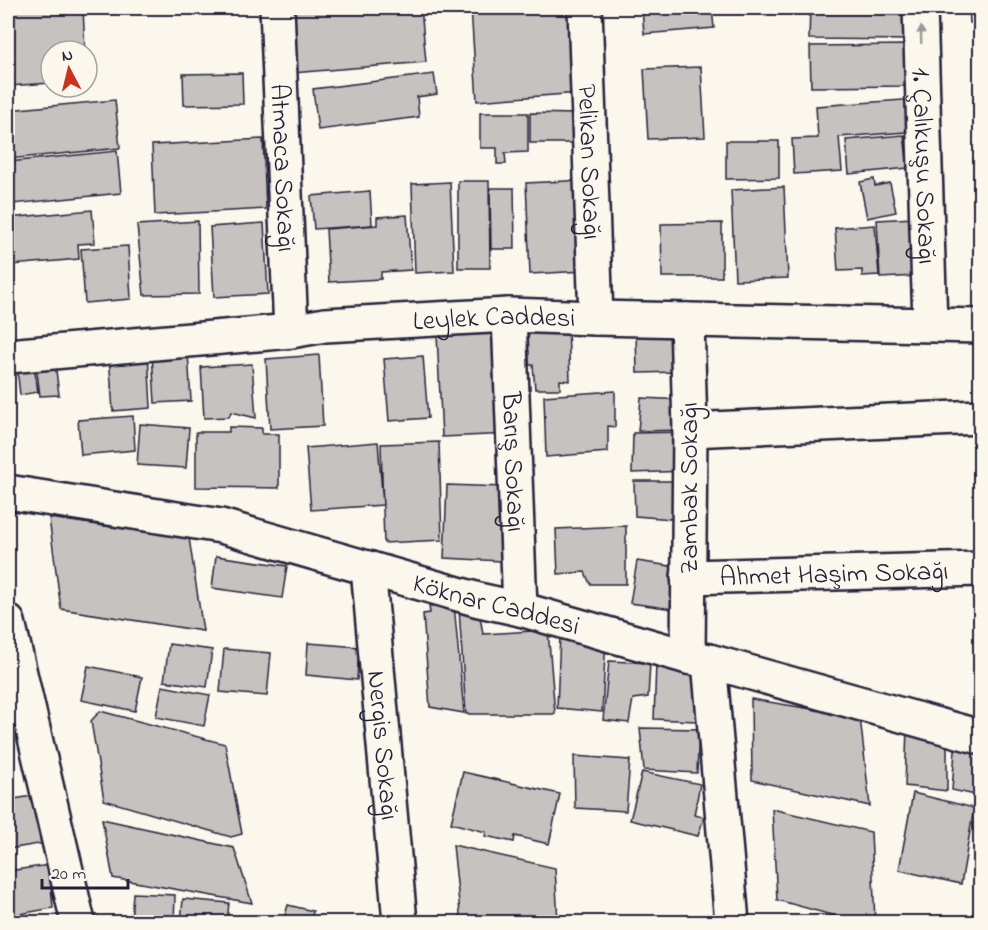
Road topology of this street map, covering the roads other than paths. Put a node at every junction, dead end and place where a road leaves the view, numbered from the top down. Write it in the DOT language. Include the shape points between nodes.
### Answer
graph roads {
  1 [pos="277,8"];
  2 [pos="585,8"];
  3 [pos="920,8"];
  4 [pos="509,315"];
  5 [pos="596,318"];
  6 [pos="687,320"];
  7 [pos="930,324"];
  8 [pos="981,326"];
  9 [pos="291,331"];
  10 [pos="8,356"];
  11 [pos="981,417"];
  12 [pos="690,430"];
  13 [pos="8,492"];
  14 [pos="368,568"];
  15 [pos="981,569"];
  16 [pos="688,578"];
  17 [pos="520,609"];
  18 [pos="8,622"];
  19 [pos="699,659"];
  20 [pos="981,737"];
  21 [pos="78,922"];
  22 [pos="400,922"];
  23 [pos="732,922"];
  1 -- 9 [label="street, Atmaca Sokağı"];
  2 -- 5 [label="street, Pelikan Sokağı"];
  7 -- 3 [label="street, 1. Çalıkuşu Sokağı, one-way"];
  4 -- 5 [label="street, Leylek Caddesi"];
  4 -- 9 [label="street, Leylek Caddesi" via="325,325"];
  4 -- 17 [label="street, Barış Sokağı"];
  5 -- 6 [label="street, Leylek Caddesi"];
  6 -- 7 [label="street, Leylek Caddesi"];
  6 -- 12 [label="street, Zambak Sokağı"];
  7 -- 8 [label="street, Leylek Caddesi"];
  9 -- 10 [label="street, Leylek Caddesi"];
  11 -- 12 [label="street"];
  12 -- 16 [label="street, Zambak Sokağı"];
  13 -- 14 [label="street, Köknar Caddesi" via="221,526"];
  14 -- 17 [label="street, Köknar Caddesi"];
  14 -- 22 [label="street, Nergis Sokağı"];
  15 -- 16 [label="street, Ahmet Haşim Sokağı"];
  16 -- 19 [label="street, Zambak Sokağı"];
  17 -- 19 [label="street, Köknar Caddesi"];
  18 -- 21 [label="street"];
  19 -- 20 [label="street, Köknar Caddesi"];
  19 -- 23 [label="street, Zambak Sokağı"];
}
